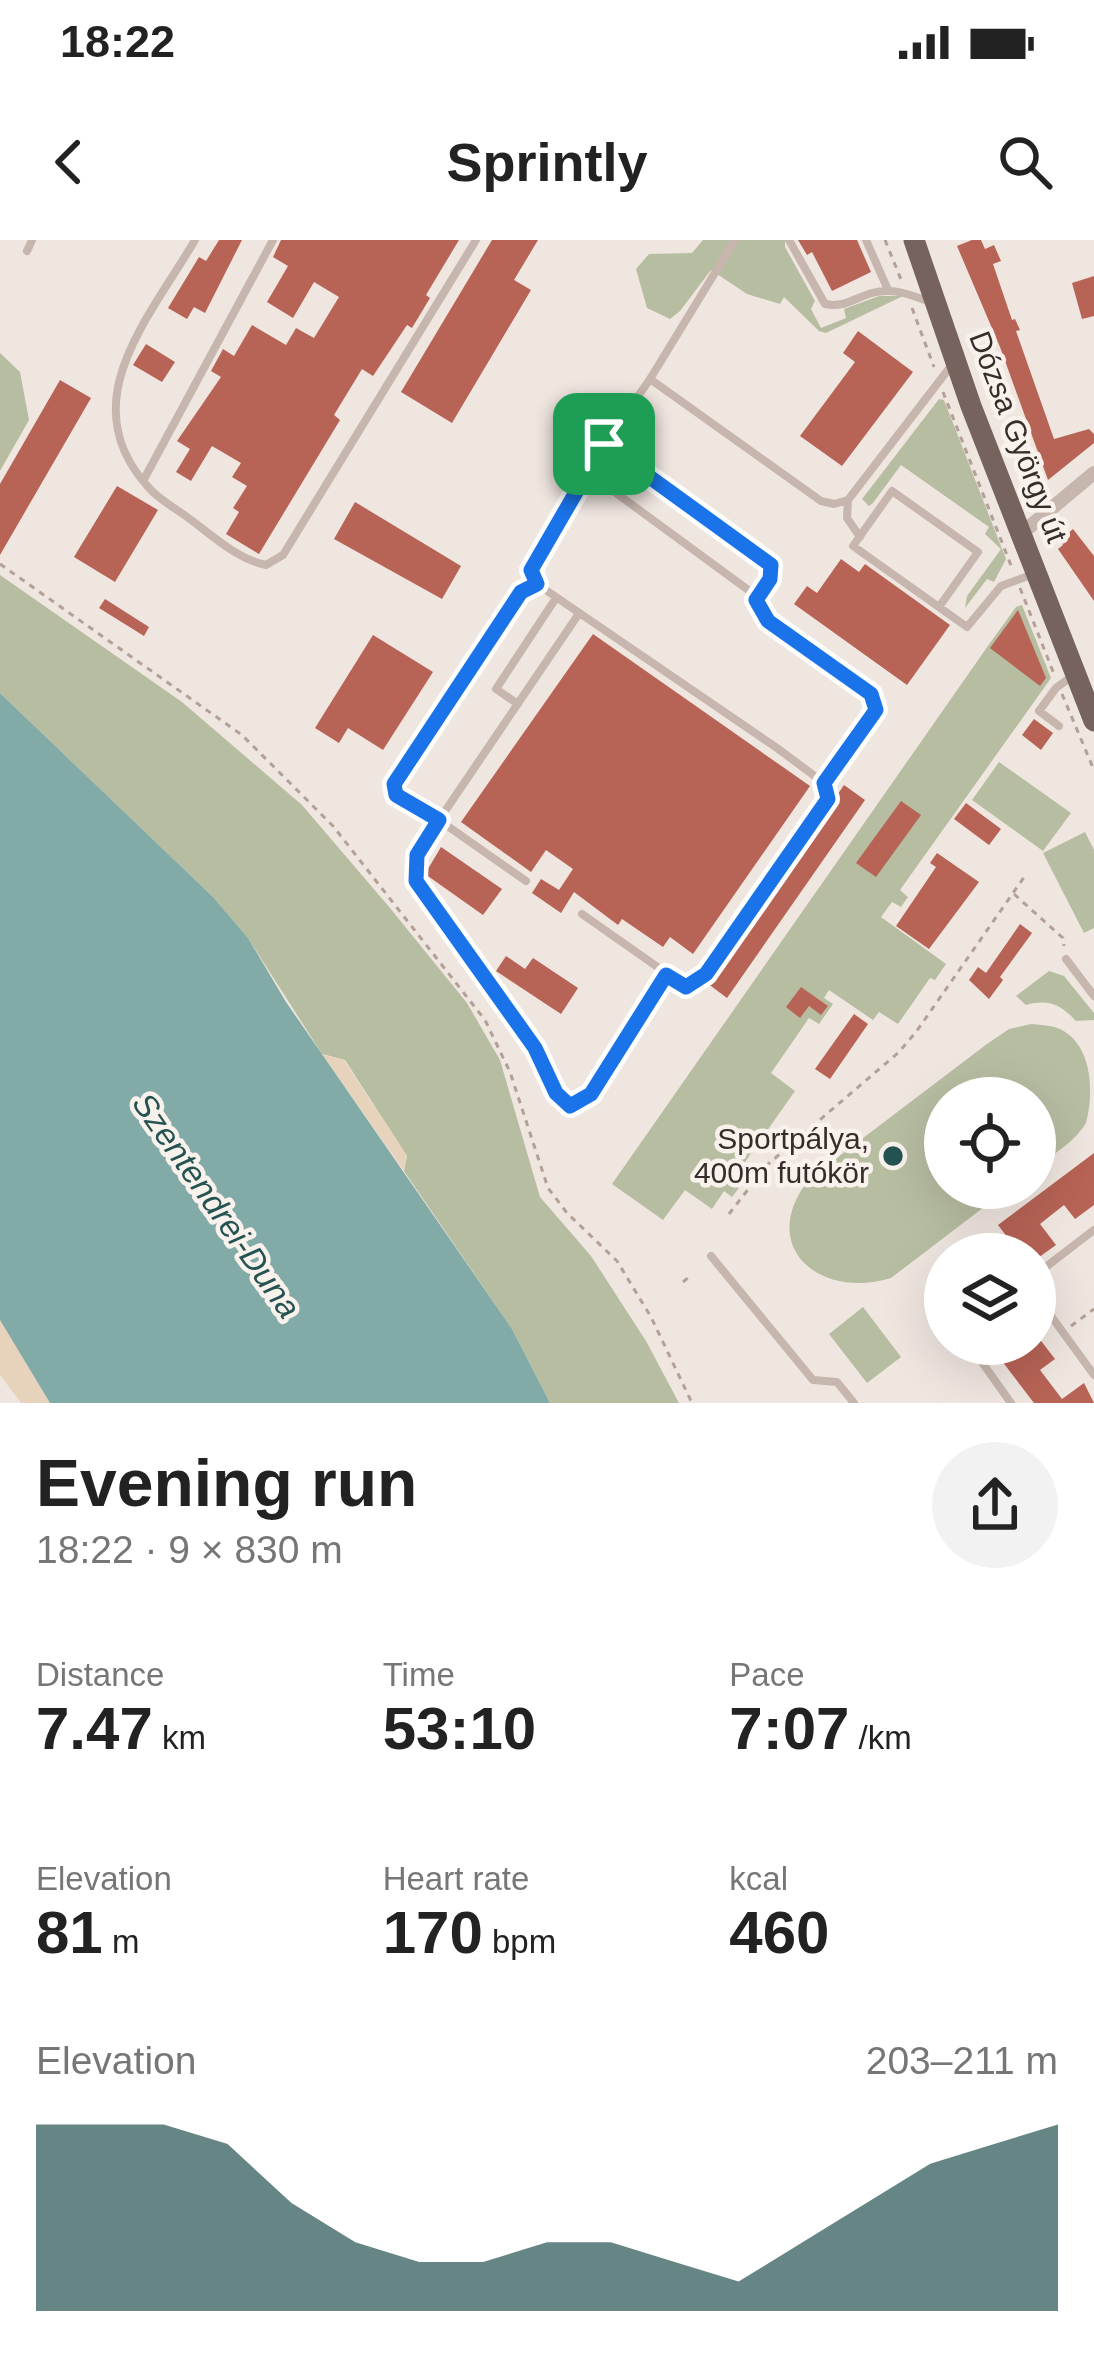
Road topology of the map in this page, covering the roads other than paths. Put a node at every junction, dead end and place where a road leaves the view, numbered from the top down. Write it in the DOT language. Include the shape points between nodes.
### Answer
graph roads {
  1 [pos="32,240"];
  2 [pos="195,240"];
  3 [pos="273,240"];
  4 [pos="476,240"];
  5 [pos="735,240"];
  6 [pos="789,240"];
  7 [pos="866,240"];
  8 [pos="914,240"];
  9 [pos="27,250"];
  10 [pos="888,290"];
  11 [pos="937,304"];
  12 [pos="956,360"];
  13 [pos="650,380"];
  14 [pos="604,444"];
  15 [pos="586,471"];
  16 [pos="1094,473"];
  17 [pos="143,481"];
  18 [pos="848,500"];
  19 [pos="1022,533"];
  20 [pos="860,537"];
  21 [pos="1027,576"];
  22 [pos="537,584"];
  23 [pos="556,598"];
  24 [pos="756,600"];
  25 [pos="939,607"];
  26 [pos="578,615"];
  27 [pos="1076,673"];
  28 [pos="518,704"];
  29 [pos="1094,721"];
  30 [pos="1059,726"];
  31 [pos="824,783"];
  32 [pos="439,820"];
  33 [pos="526,881"];
  34 [pos="581,914"];
  35 [pos="1066,959"];
  36 [pos="666,975"];
  37 [pos="1094,996"];
  38 [pos="1094,1230"];
  39 [pos="711,1256"];
  40 [pos="1056,1259"];
  41 [pos="1056,1322"];
  42 [pos="984,1365"];
  43 [pos="1094,1375"];
  44 [pos="854,1403"];
  45 [pos="1011,1403"];
  1 -- 9 [label="lane"];
  2 -- 17 [label="lane" via="119,370 118,436"];
  3 -- 17 [label="lane"];
  4 -- 17 [label="lane" via="277,560 242,557"];
  5 -- 13 [label="lane"];
  6 -- 10 [label="lane" via="825,304"];
  7 -- 10 [label="lane"];
  8 -- 11 [label="main road, Dózsa György út"];
  10 -- 11 [label="lane"];
  11 -- 12 [label="main road, Dózsa György út"];
  12 -- 18 [label="lane"];
  12 -- 19 [label="main road, Dózsa György út"];
  13 -- 14 [label="lane"];
  13 -- 18 [label="lane" via="821,501"];
  14 -- 15 [label="lane"];
  14 -- 24 [label="lane" via="771,565"];
  15 -- 22 [label="lane" via="531,570"];
  15 -- 24 [label="lane"];
  16 -- 19 [label="street"];
  18 -- 20 [label="lane" via="847,518"];
  19 -- 21 [label="main road, Dózsa György út"];
  20 -- 25 [label="lane" via="853,546"];
  20 -- 25 [label="lane" via="892,491 978,552"];
  21 -- 25 [label="lane" via="988,598 967,627"];
  21 -- 27 [label="main road, Dózsa György út"];
  22 -- 23 [label="lane"];
  22 -- 32 [label="lane" via="521,592 394,784 396,795"];
  23 -- 26 [label="lane"];
  23 -- 28 [label="lane" via="496,689"];
  24 -- 31 [label="lane" via="768,621 871,694 876,710"];
  26 -- 28 [label="lane"];
  26 -- 31 [label="lane"];
  27 -- 29 [label="main road, Dózsa György út"];
  27 -- 30 [label="lane" via="1040,711"];
  28 -- 32 [label="lane"];
  31 -- 36 [label="lane" via="828,799 706,974 686,987"];
  32 -- 33 [label="lane"];
  32 -- 36 [label="lane" via="417,855 416,881 570,1106 591,1094"];
  34 -- 36 [label="lane"];
  35 -- 37 [label="lane"];
  38 -- 40 [label="lane"];
  39 -- 44 [label="lane" via="813,1380 837,1382"];
  41 -- 43 [label="lane"];
  42 -- 45 [label="lane"];
}
